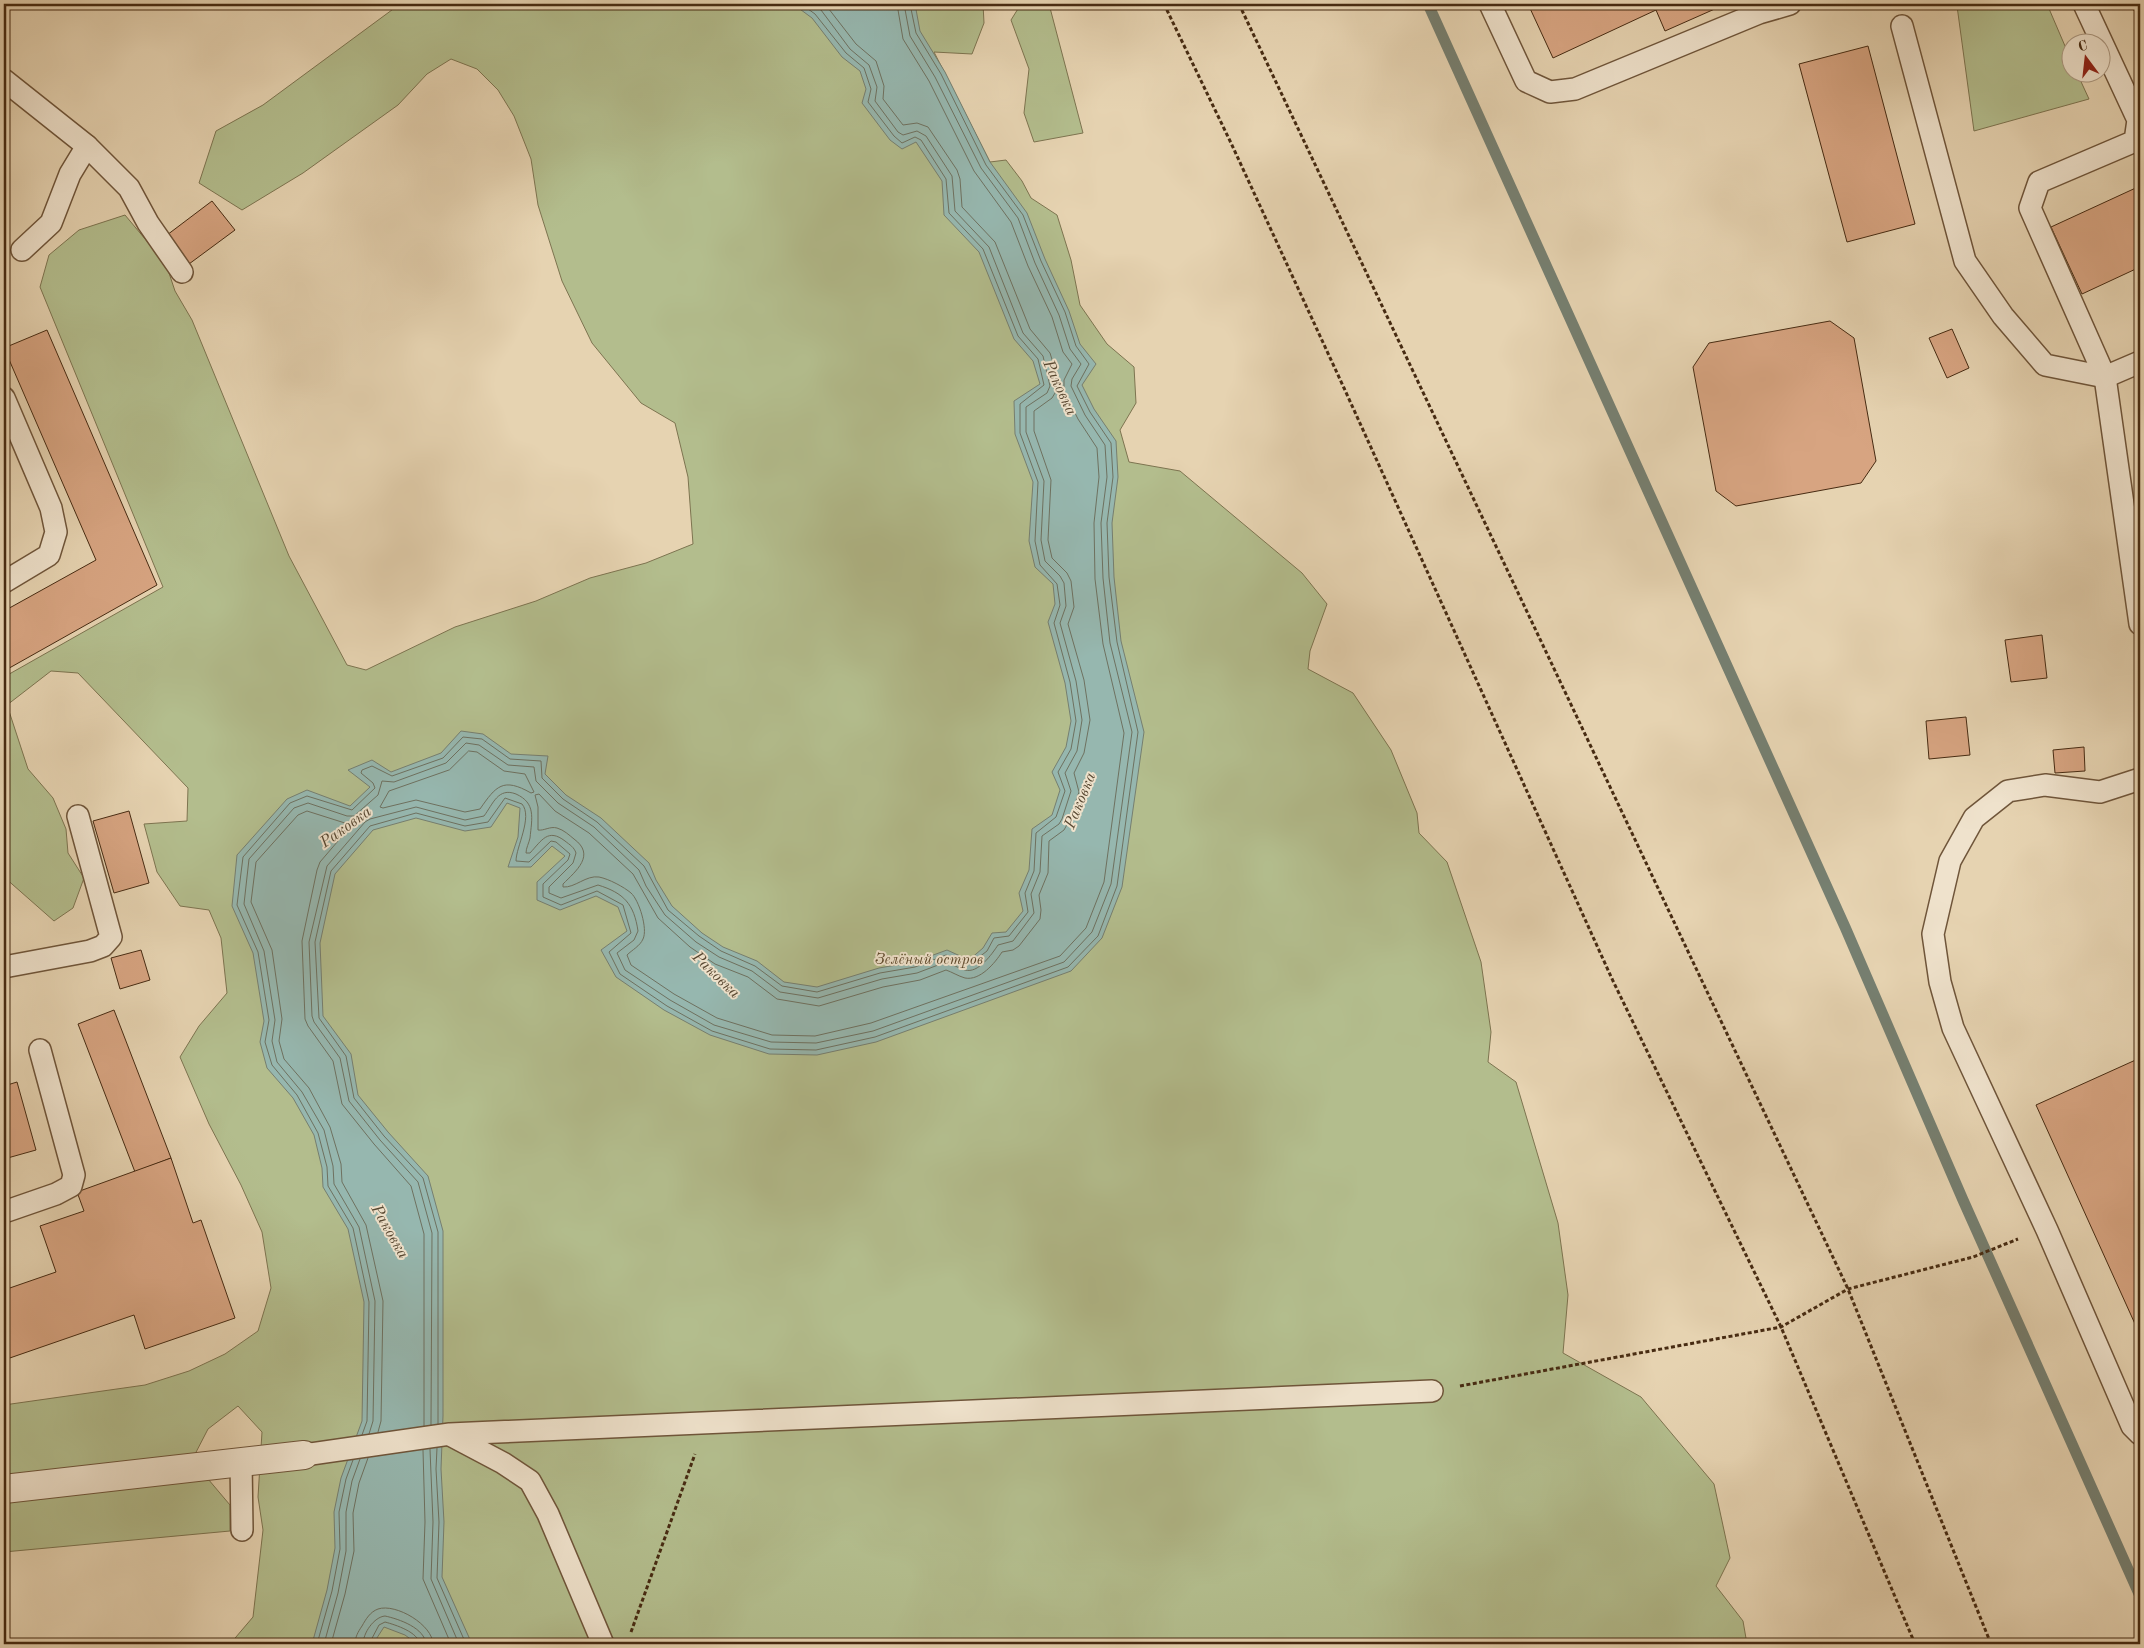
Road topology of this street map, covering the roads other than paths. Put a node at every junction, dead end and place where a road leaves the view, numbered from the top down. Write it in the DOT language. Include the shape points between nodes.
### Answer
graph roads {
  1 [pos="1490,4"];
  2 [pos="1790,4"];
  3 [pos="2084,4"];
  4 [pos="1902,26"];
  5 [pos="4,80"];
  6 [pos="87,146"];
  7 [pos="22,250"];
  8 [pos="182,272"];
  9 [pos="2140,362"];
  10 [pos="2105,377"];
  11 [pos="4,398"];
  12 [pos="4,582"];
  13 [pos="2140,624"];
  14 [pos="2140,779"];
  15 [pos="78,816"];
  16 [pos="4,967"];
  17 [pos="40,1050"];
  18 [pos="4,1212"];
  19 [pos="1432,1391"];
  20 [pos="450,1434"];
  21 [pos="2140,1434"];
  22 [pos="304,1455"];
  23 [pos="241,1461"];
  24 [pos="4,1489"];
  25 [pos="242,1530"];
  26 [pos="604,1644"];
  1 -- 2 [label="lane" via="1526,81 1550,92 1575,89 1760,13"];
  3 -- 10 [label="lane" via="2138,120 2135,141 2039,182 2030,208"];
  4 -- 10 [label="lane" via="1965,261 2002,316 2044,365"];
  5 -- 6 [label="lane"];
  6 -- 7 [label="lane" via="70,174 51,224"];
  6 -- 8 [label="lane" via="129,188 148,223"];
  9 -- 10 [label="lane"];
  10 -- 13 [label="lane"];
  11 -- 12 [label="lane" via="51,508 56,532 50,555"];
  14 -- 21 [label="lane" via="2100,792 2045,785 2008,792 1974,818 1950,860 1933,934 1940,982 1953,1028 2047,1230 2132,1426"];
  15 -- 16 [label="lane" via="111,937 103,946 90,951"];
  17 -- 18 [label="lane" via="74,1175 71,1186 56,1194"];
  19 -- 20 [label="lane"];
  20 -- 22 [label="lane"];
  20 -- 26 [label="lane" via="530,1481 548,1514"];
  22 -- 23 [label="street"];
  23 -- 24 [label="street"];
  23 -- 25 [label="lane"];
}
